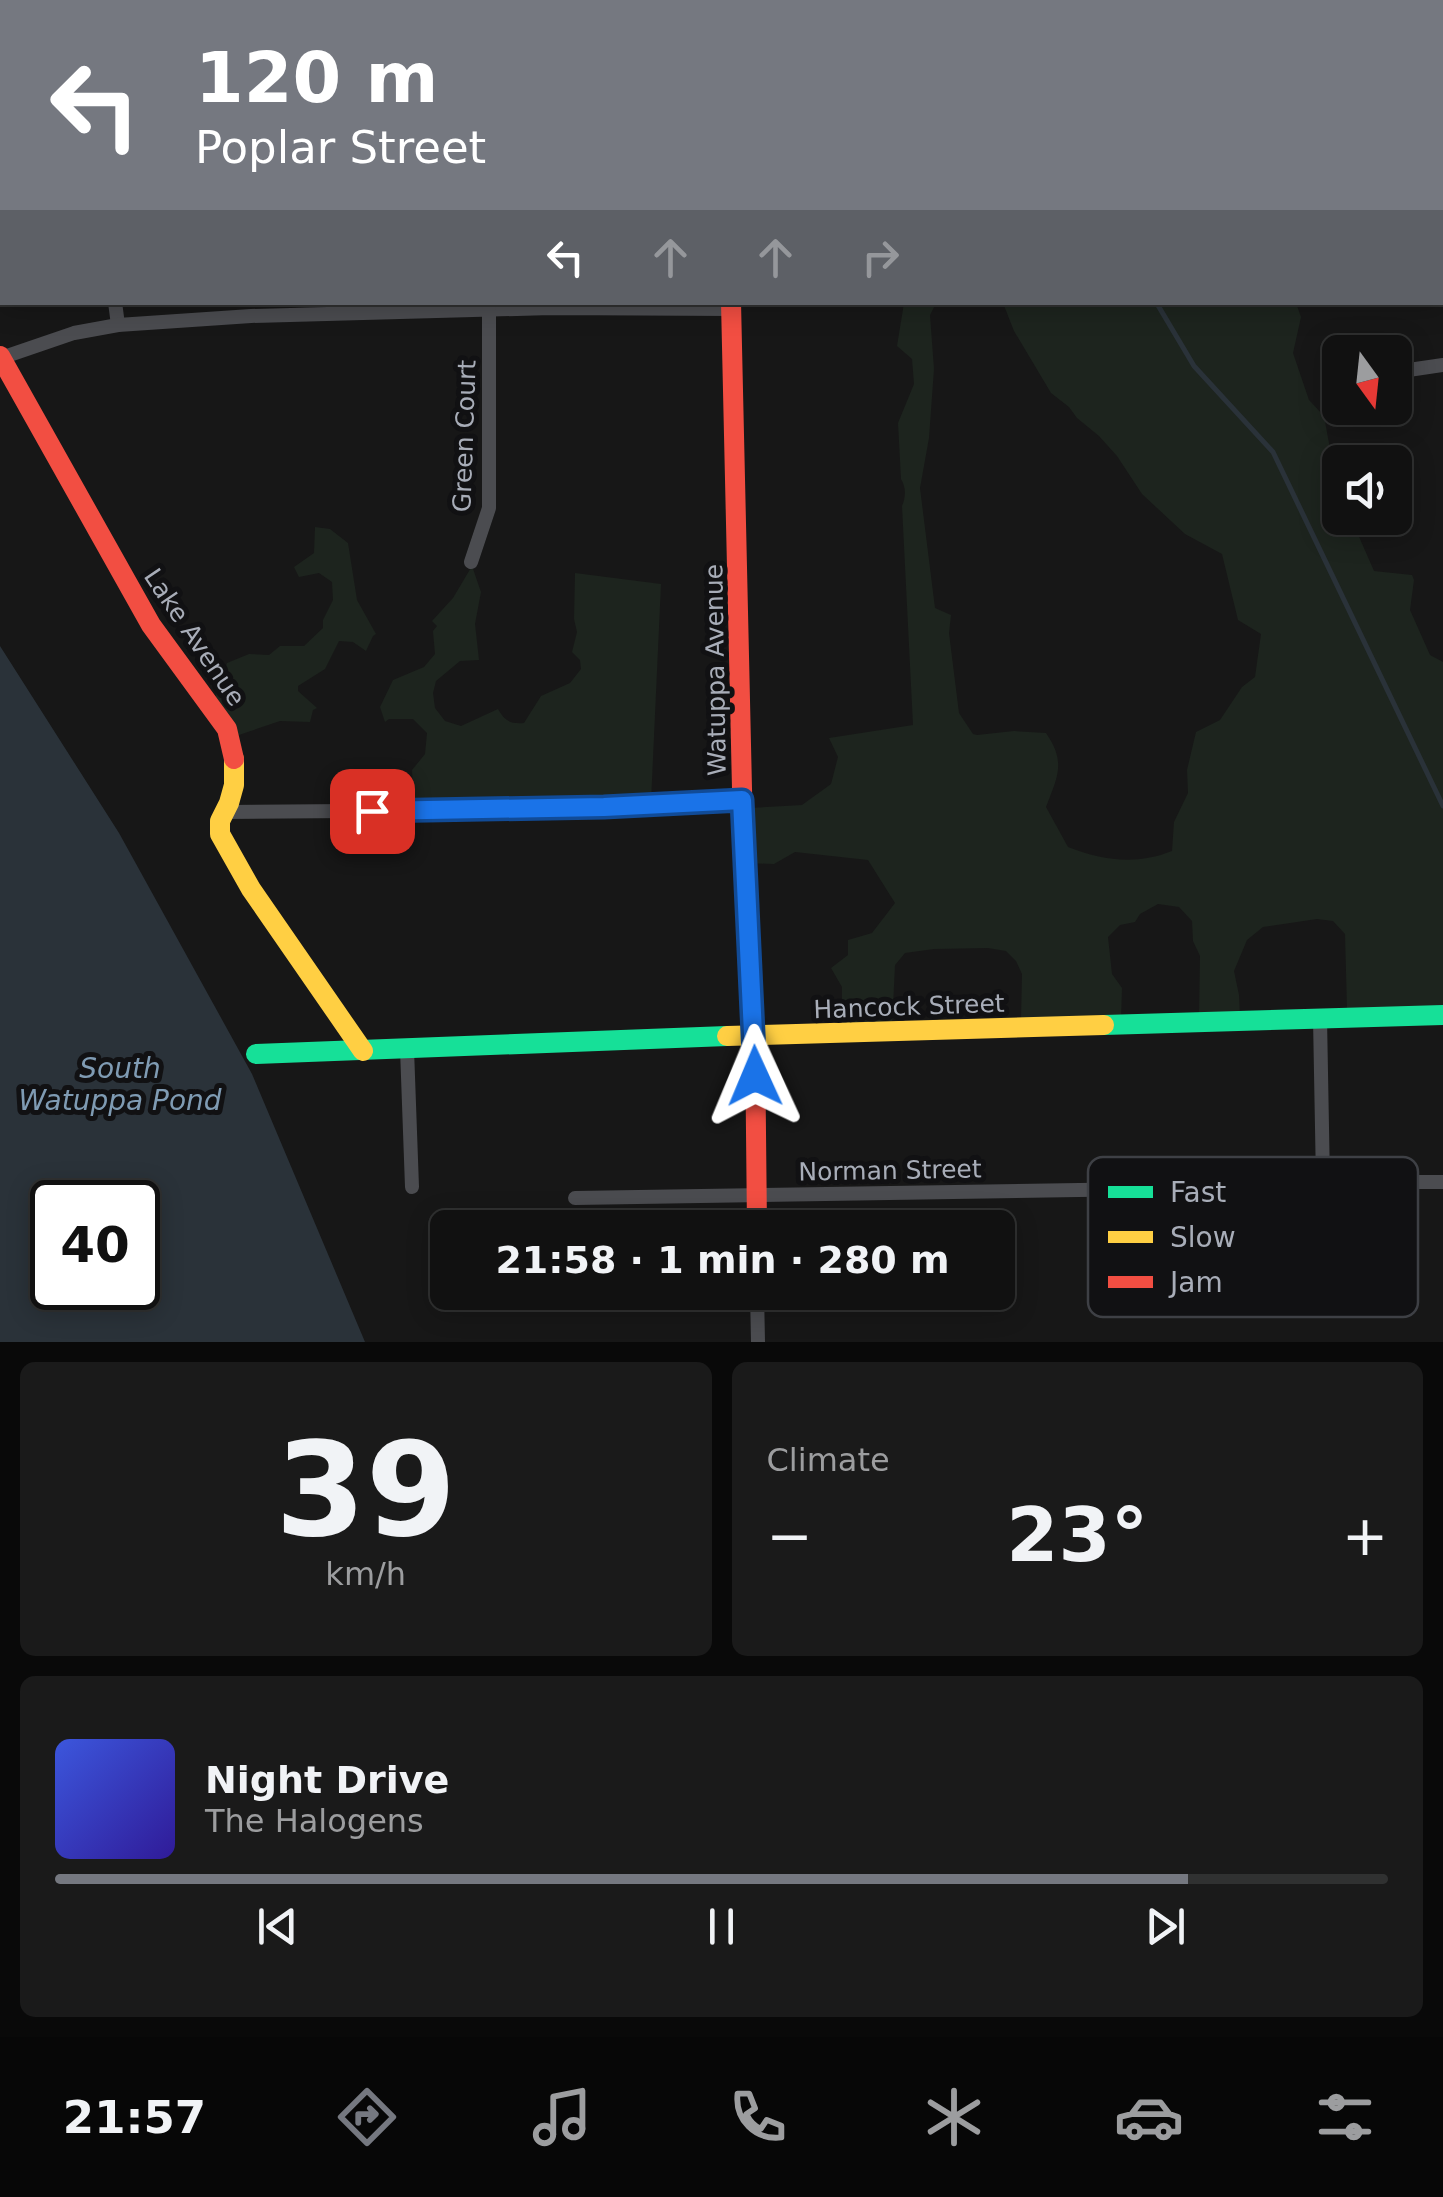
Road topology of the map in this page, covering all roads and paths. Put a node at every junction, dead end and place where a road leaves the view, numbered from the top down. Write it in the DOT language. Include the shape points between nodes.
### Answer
graph roads {
  1 [pos="116,305"];
  2 [pos="732,306"];
  3 [pos="251,310"];
  4 [pos="489,310"];
  5 [pos="124,324"];
  6 [pos="1,357"];
  7 [pos="1443,365"];
  8 [pos="1412,370"];
  9 [pos="471,562"];
  10 [pos="742,800"];
  11 [pos="224,812"];
  12 [pos="1443,1014"];
  13 [pos="1320,1018"];
  14 [pos="755,1036"];
  15 [pos="407,1049"];
  16 [pos="362,1051"];
  17 [pos="256,1054"];
  18 [pos="1323,1157"];
  19 [pos="412,1187"];
  20 [pos="1088,1190"];
  21 [pos="756,1195"];
  22 [pos="575,1198"];
  23 [pos="756,1210"];
  24 [pos="758,1310"];
  25 [pos="758,1342"];
  1 -- 5 [label="street"];
  2 -- 4 [label="street"];
  2 -- 10 [label="street, Watuppa Avenue"];
  3 -- 4 [label="street"];
  3 -- 5 [label="street"];
  4 -- 9 [label="street, Green Court" via="488,508"];
  5 -- 6 [label="street"];
  6 -- 11 [label="street, Lake Avenue" via="151,625 226,728 234,766"];
  7 -- 8 [label="street"];
  10 -- 11 [label="street"];
  10 -- 14 [label="street, Watuppa Avenue"];
  11 -- 16 [label="street, Lake Avenue" via="219,827 234,860"];
  12 -- 13 [label="street, Hancock Street"];
  13 -- 14 [label="street, Hancock Street"];
  13 -- 18 [label="street"];
  14 -- 15 [label="street, Hancock Street"];
  14 -- 21 [label="street, Watuppa Avenue"];
  15 -- 16 [label="street, Hancock Street"];
  15 -- 19 [label="street"];
  16 -- 17 [label="street, Hancock Street"];
  20 -- 21 [label="street, Norman Street"];
  21 -- 22 [label="street, Norman Street"];
  21 -- 23 [label="street, Watuppa Avenue"];
  24 -- 25 [label="street"];
}
